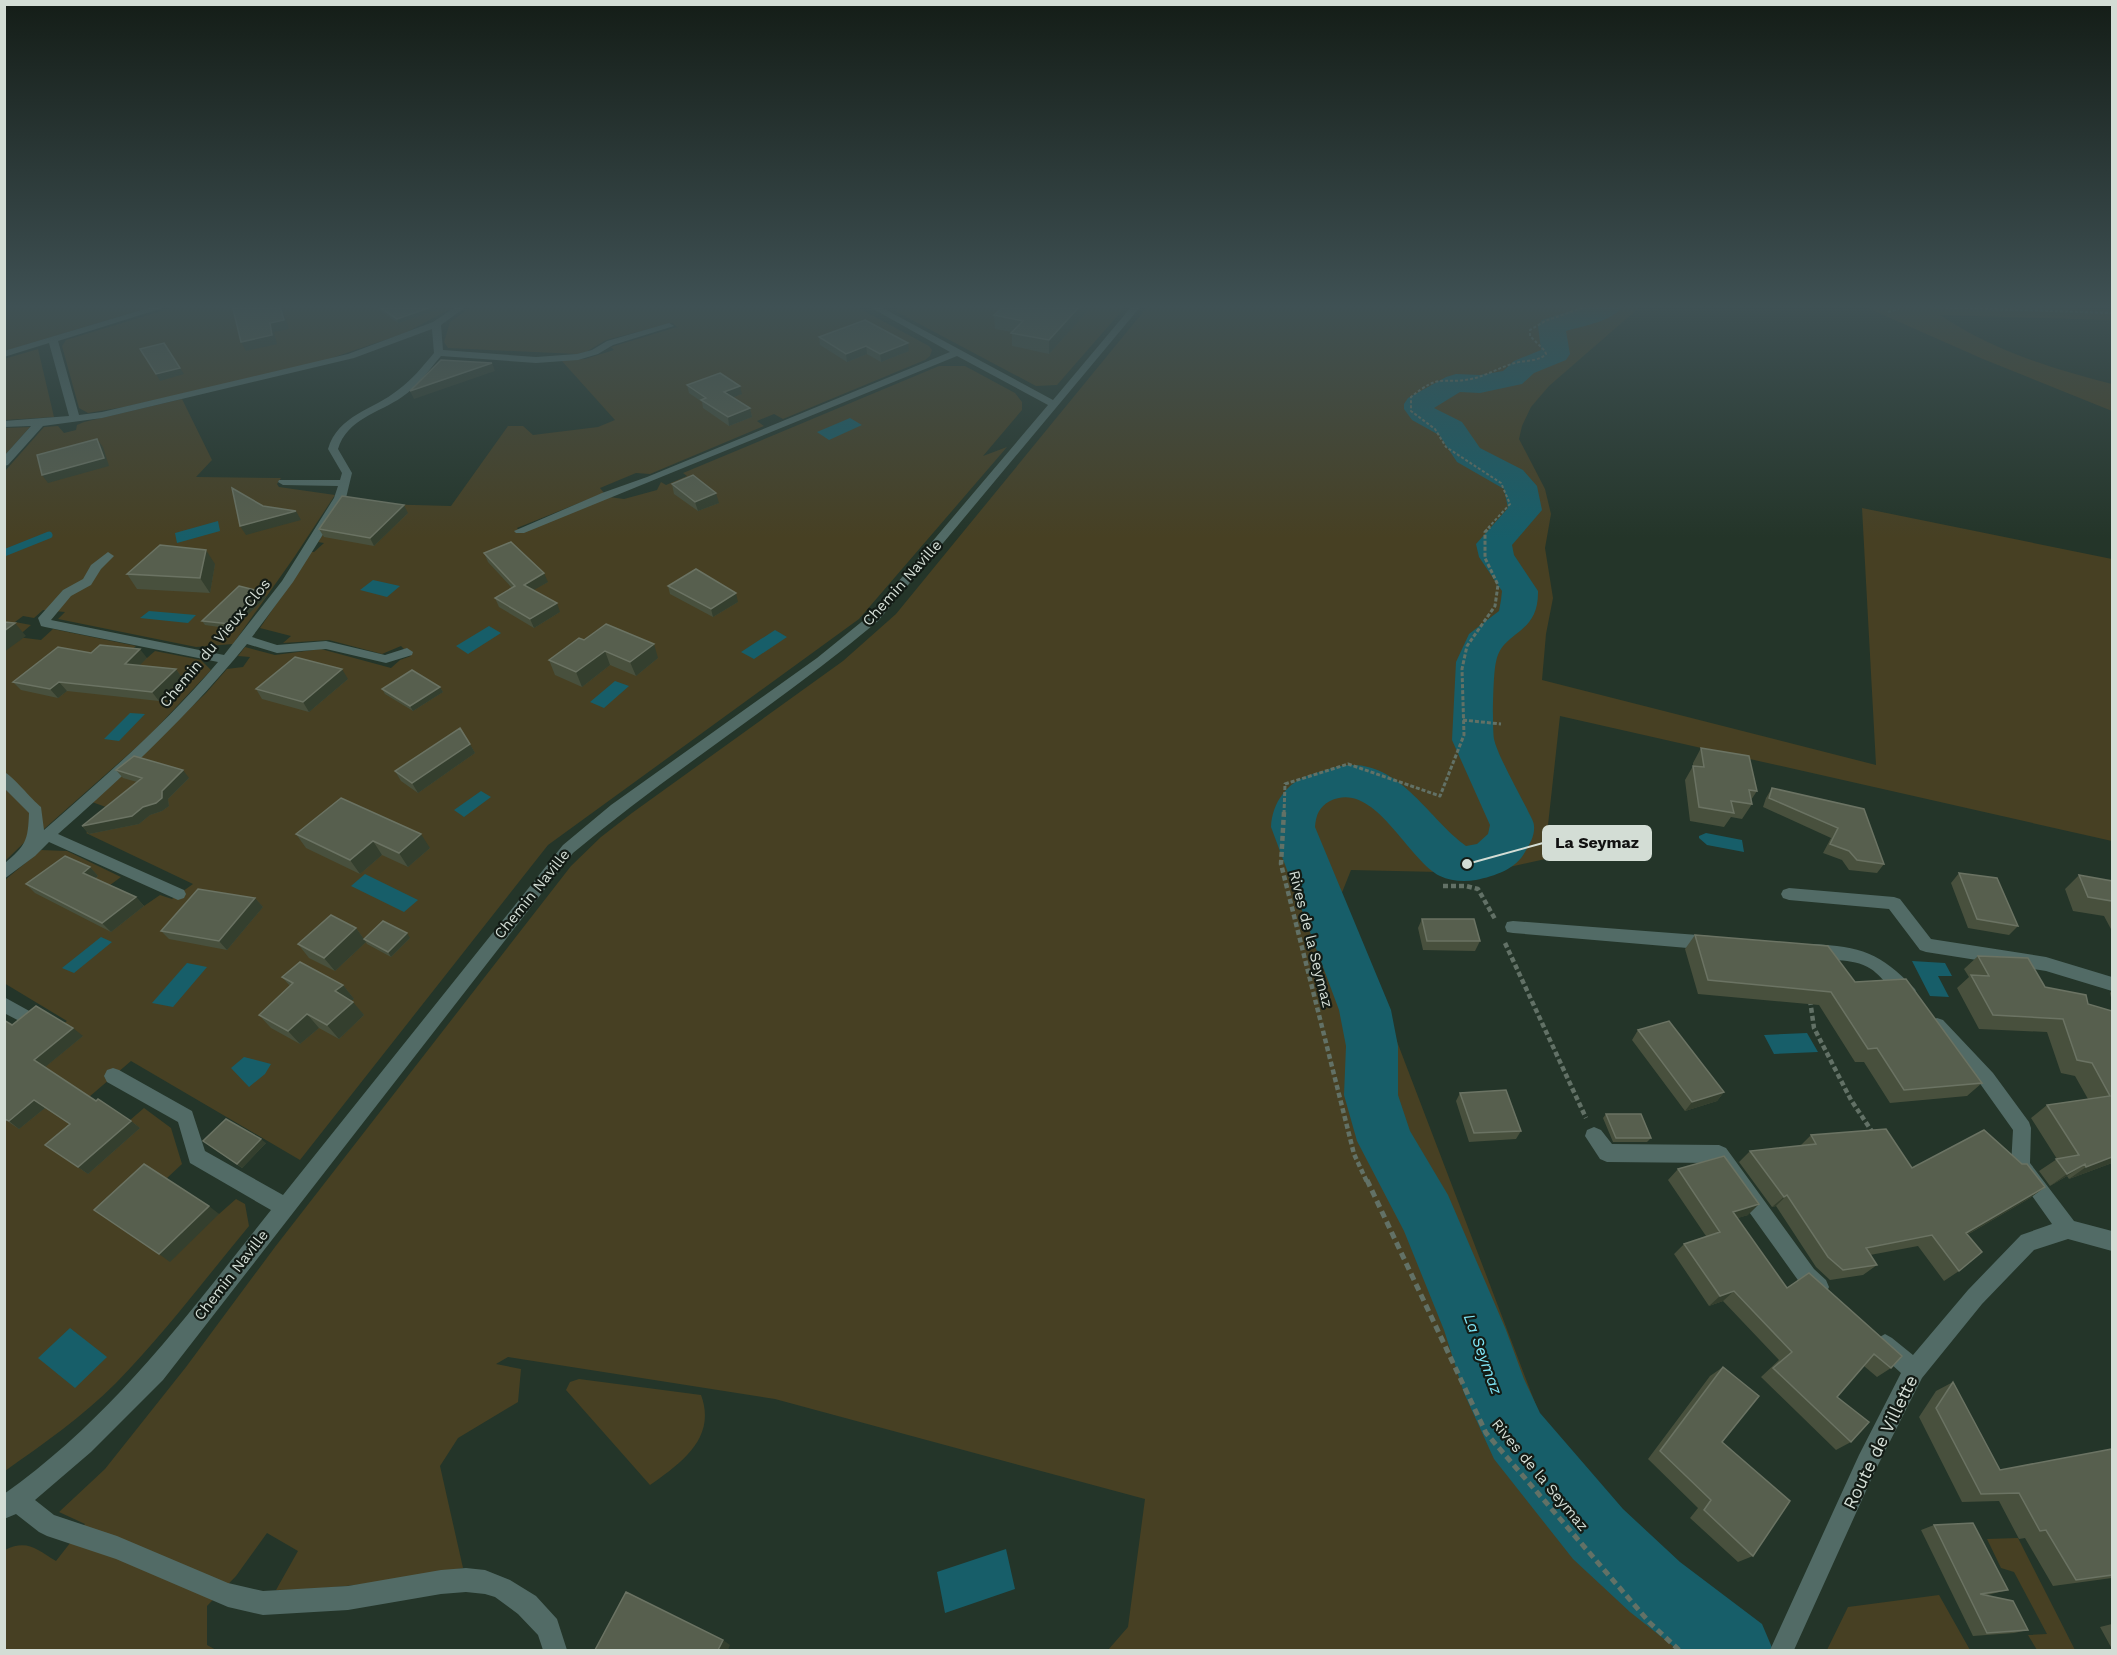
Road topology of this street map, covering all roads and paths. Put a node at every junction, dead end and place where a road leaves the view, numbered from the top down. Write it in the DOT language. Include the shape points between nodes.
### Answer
graph roads {
  1 [pos="65,383"];
  2 [pos="236,383"];
  3 [pos="409,383"];
  4 [pos="882,383"];
  5 [pos="1015,383"];
  6 [pos="1073,383"];
  7 [pos="1429,383"];
  8 [pos="1055,405"];
  9 [pos="75,419"];
  10 [pos="40,423"];
  11 [pos="4,424"];
  12 [pos="4,463"];
  13 [pos="283,482"];
  14 [pos="344,483"];
  15 [pos="520,531"];
  16 [pos="108,556"];
  17 [pos="243,639"];
  18 [pos="407,652"];
  19 [pos="227,660"];
  20 [pos="1463,720"];
  21 [pos="1501,724"];
  22 [pos="4,777"];
  23 [pos="49,836"];
  24 [pos="30,852"];
  25 [pos="4,873"];
  26 [pos="178,894"];
  27 [pos="1789,894"];
  28 [pos="1514,927"];
  29 [pos="1724,944"];
  30 [pos="1794,950"];
  31 [pos="2112,984"];
  32 [pos="1808,992"];
  33 [pos="4,1004"];
  34 [pos="27,1018"];
  35 [pos="1542,1025"];
  36 [pos="113,1076"];
  37 [pos="1594,1136"];
  38 [pos="1877,1140"];
  39 [pos="285,1207"];
  40 [pos="2068,1229"];
  41 [pos="2112,1241"];
  42 [pos="1834,1300"];
  43 [pos="1870,1331"];
  44 [pos="1914,1370"];
  45 [pos="11,1504"];
  46 [pos="555,1650"];
  47 [pos="1679,1650"];
  48 [pos="1782,1650"];
  1 -- 9 [label="street"];
  2 -- 9 [label="street"];
  3 -- 14 [label="street" via="337,435 333,449 347,473"];
  4 -- 15 [label="street"];
  5 -- 8 [label="street"];
  6 -- 8 [label="street, Chemin Naville"];
  7 -- 20 [label="path, Rives de la Seymaz" via="1411,397 1411,411 1435,429 1446,447 1501,483 1510,504 1485,532 1485,558 1498,585 1495,606 1467,646 1462,669"];
  8 -- 39 [label="street, Chemin Naville" via="866,625 798,680 616,809 568,849"];
  9 -- 10 [label="street"];
  10 -- 11 [label="street"];
  10 -- 12 [label="street"];
  13 -- 14 [label="street"];
  14 -- 17 [label="street, Chemin du Vieux-Clos" via="340,498 287,582"];
  16 -- 19 [label="street" via="87,582 67,593 44,618 45,623"];
  17 -- 18 [label="street" via="277,649 326,645 392,661"];
  17 -- 19 [label="street, Chemin du Vieux-Clos"];
  19 -- 23 [label="street, Chemin du Vieux-Clos" via="178,715"];
  20 -- 21 [label="path"];
  20 -- 47 [label="path, Rives de la Seymaz" via="1464,735 1440,796 1348,764 1285,784 1281,864 1354,1154 1486,1433 1650,1623"];
  22 -- 24 [label="street" via="36,811 36,834"];
  23 -- 24 [label="street, Chemin du Vieux-Clos"];
  23 -- 26 [label="street"];
  24 -- 25 [label="street, Chemin du Vieux-Clos"];
  27 -- 31 [label="street" via="1894,903 1926,945 2046,964"];
  28 -- 29 [label="street"];
  30 -- 40 [label="street" via="1849,953 1886,969 1987,1079 2022,1128 2020,1166"];
  32 -- 38 [label="path" via="1814,1028 1851,1100"];
  33 -- 34 [label="street"];
  35 -- 37 [label="path"];
  36 -- 39 [label="street" via="186,1117 197,1157"];
  37 -- 42 [label="street" via="1607,1153 1719,1154 1807,1276"];
  39 -- 45 [label="street, Chemin Naville" via="124,1406 64,1464"];
  40 -- 41 [label="street"];
  40 -- 44 [label="street, Route de Villette" via="2028,1242"];
  43 -- 44 [label="street"];
  44 -- 48 [label="street, Route de Villette"];
  45 -- 46 [label="street" via="47,1524 117,1548 228,1595 263,1603 348,1598 441,1582 485,1582 502,1587 527,1605 548,1628"];
}
